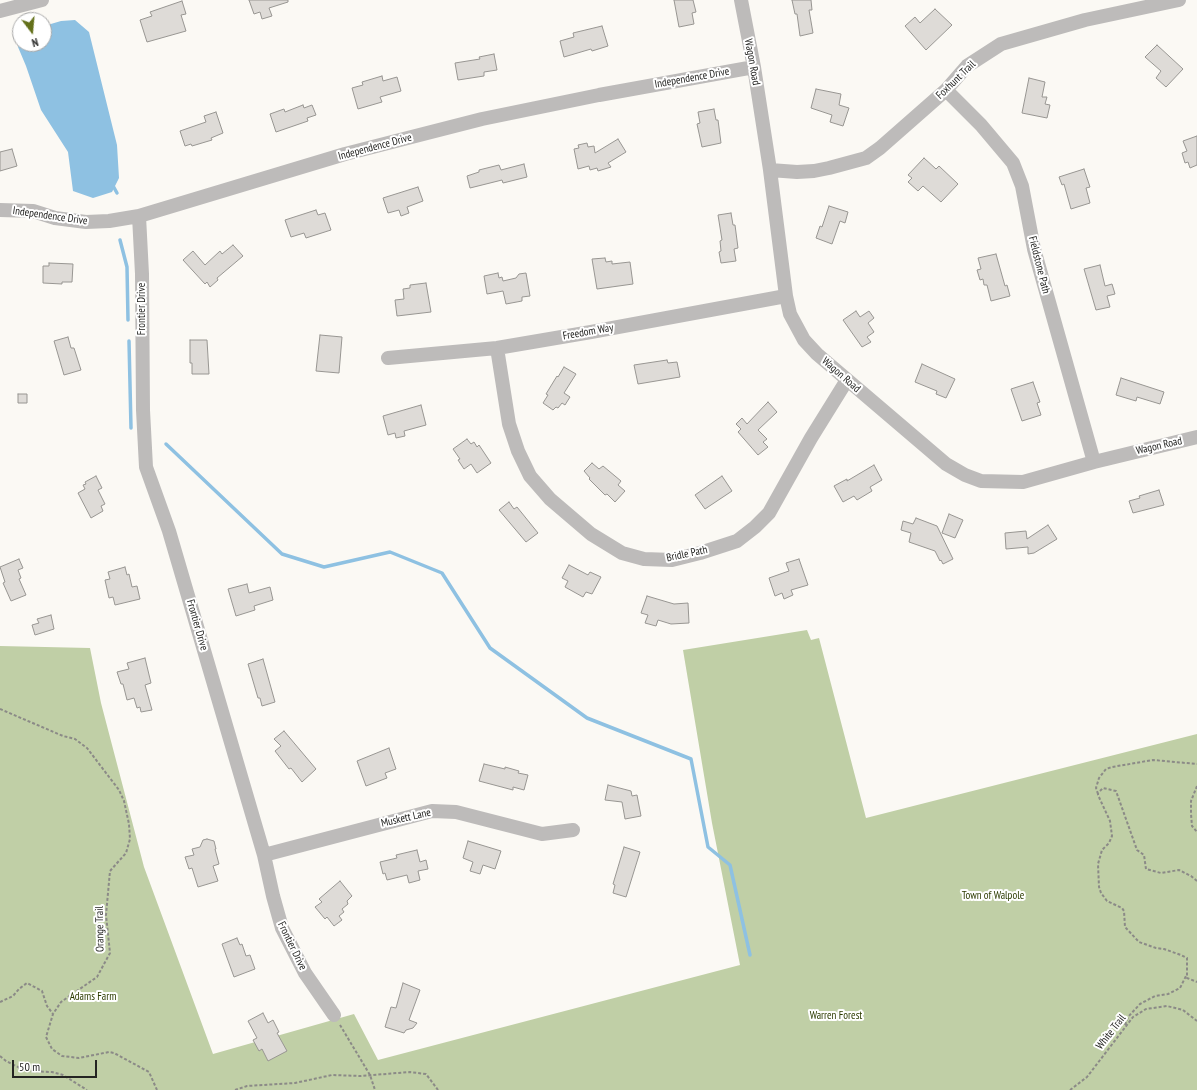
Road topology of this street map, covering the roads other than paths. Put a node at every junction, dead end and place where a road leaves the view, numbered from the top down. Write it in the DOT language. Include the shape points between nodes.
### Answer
graph roads {
  1 [pos="42,0"];
  2 [pos="740,0"];
  3 [pos="1179,0"];
  4 [pos="0,11"];
  5 [pos="754,67"];
  6 [pos="946,90"];
  7 [pos="770,170"];
  8 [pos="0,210"];
  9 [pos="139,216"];
  10 [pos="786,296"];
  11 [pos="497,348"];
  12 [pos="388,358"];
  13 [pos="846,380"];
  14 [pos="1197,437"];
  15 [pos="1094,462"];
  16 [pos="573,830"];
  17 [pos="264,855"];
  18 [pos="334,1015"];
  1 -- 4 [label="street"];
  2 -- 5 [label="street, Wagon Road"];
  3 -- 6 [label="street, Foxhunt Trail" via="1085,20 1001,44 967,66"];
  5 -- 7 [label="street, Wagon Road"];
  5 -- 9 [label="street, Independence Drive" via="482,119 345,154"];
  6 -- 7 [label="street, Foxhunt Trail" via="866,158 814,171"];
  6 -- 15 [label="street, Fieldstone Path" via="982,125 1013,163 1022,186 1034,249"];
  7 -- 10 [label="street, Wagon Road"];
  8 -- 9 [label="street, Independence Drive" via="33,211 55,218 86,222 104,222"];
  9 -- 17 [label="street, Frontier Drive" via="146,467 169,531"];
  10 -- 11 [label="street, Freedom Way"];
  10 -- 13 [label="street, Wagon Road" via="791,317 804,340"];
  11 -- 12 [label="street, Freedom Way"];
  11 -- 13 [label="street, Bridle Path" via="509,424 530,476 550,499 591,534 622,553 644,559 672,560 700,553 737,541 755,527 769,512"];
  13 -- 15 [label="street, Wagon Road" via="946,464 964,475 981,481 1023,482"];
  14 -- 15 [label="street, Wagon Road"];
  16 -- 17 [label="street, Muskett Lane" via="542,834 456,812 432,811"];
  17 -- 18 [label="street, Frontier Drive" via="282,928 305,973"];
}
